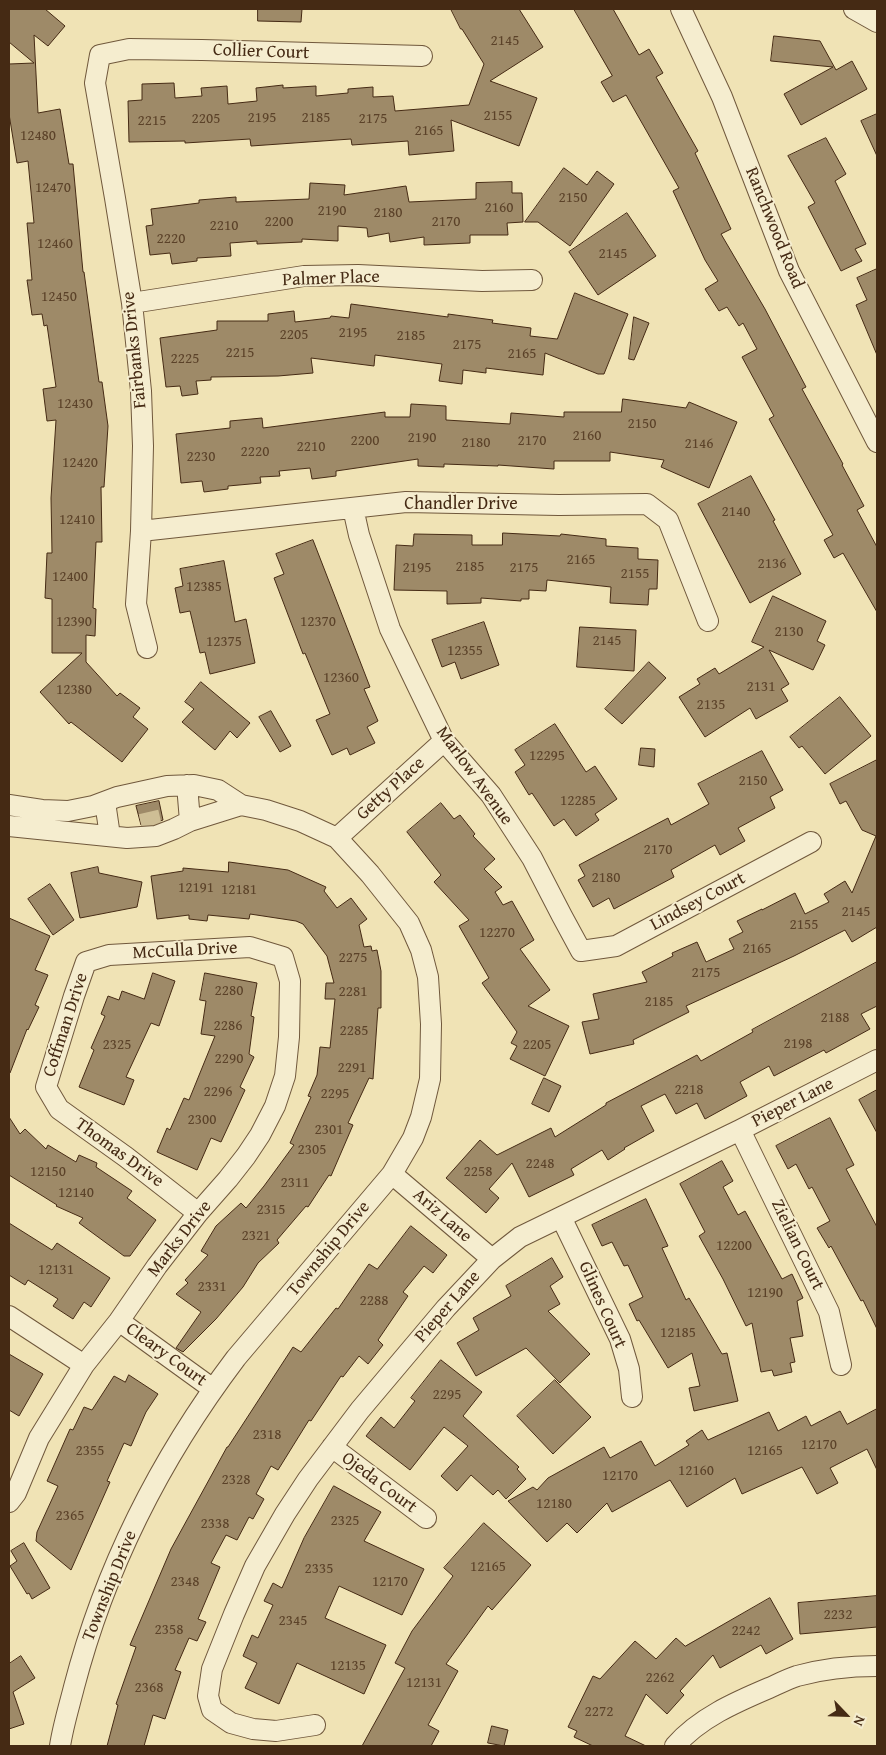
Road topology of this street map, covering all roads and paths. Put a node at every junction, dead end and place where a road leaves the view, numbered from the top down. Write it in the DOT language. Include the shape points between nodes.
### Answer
graph roads {
  1 [pos="682,9"];
  2 [pos="854,9"];
  3 [pos="877,22"];
  4 [pos="100,54"];
  5 [pos="422,56"];
  6 [pos="532,280"];
  7 [pos="132,303"];
  8 [pos="877,442"];
  9 [pos="354,508"];
  10 [pos="141,530"];
  11 [pos="708,621"];
  12 [pos="148,648"];
  13 [pos="444,741"];
  14 [pos="187,785"];
  15 [pos="105,802"];
  16 [pos="9,805"];
  17 [pos="242,805"];
  18 [pos="163,819"];
  19 [pos="187,822"];
  20 [pos="9,826"];
  21 [pos="126,833"];
  22 [pos="337,838"];
  23 [pos="811,842"];
  24 [pos="582,952"];
  25 [pos="283,957"];
  26 [pos="86,962"];
  27 [pos="877,1060"];
  28 [pos="46,1087"];
  29 [pos="740,1130"];
  30 [pos="392,1174"];
  31 [pos="198,1213"];
  32 [pos="561,1217"];
  33 [pos="492,1259"];
  34 [pos="9,1316"];
  35 [pos="119,1321"];
  36 [pos="84,1364"];
  37 [pos="841,1365"];
  38 [pos="213,1389"];
  39 [pos="632,1397"];
  40 [pos="332,1447"];
  41 [pos="9,1502"];
  42 [pos="426,1518"];
  43 [pos="877,1666"];
  44 [pos="315,1725"];
  45 [pos="679,1742"];
  46 [pos="60,1746"];
  1 -- 8 [label="street, Ranchwood Road" via="722,96 789,271"];
  2 -- 3 [label="street"];
  4 -- 5 [label="street, Collier Court" via="129,50 192,50"];
  4 -- 7 [label="street, Fairbanks Drive" via="95,83"];
  6 -- 7 [label="street, Palmer Place" via="304,276"];
  7 -- 10 [label="street, Fairbanks Drive" via="141,392"];
  9 -- 10 [label="street, Chandler Drive"];
  9 -- 11 [label="street, Chandler Drive" via="406,502 647,504 668,520"];
  9 -- 13 [label="street, Marlow Avenue" via="359,535 390,629"];
  10 -- 12 [label="street, Fairbanks Drive" via="136,604"];
  13 -- 22 [label="street, Getty Place"];
  13 -- 24 [label="street, Marlow Avenue" via="491,795 532,858"];
  14 -- 15 [label="street, Township Drive" via="167,786"];
  14 -- 17 [label="street, Township Drive" via="218,790"];
  14 -- 19 [label="street"];
  15 -- 16 [label="street, Township Drive" via="68,812"];
  15 -- 21 [label="street"];
  17 -- 19 [label="street, Township Drive"];
  17 -- 22 [label="street, Township Drive" via="266,810"];
  18 -- 19 [label="street"];
  19 -- 21 [label="street, Township Drive" via="156,836"];
  20 -- 21 [label="street, Township Drive"];
  22 -- 30 [label="street, Township Drive" via="409,923 428,977 430,1079 413,1138"];
  23 -- 24 [label="street, Lindsey Court" via="616,946"];
  25 -- 26 [label="street, McCulla Drive" via="250,947 110,955"];
  25 -- 31 [label="street, Marks Drive" via="290,981 290,1037 285,1076 260,1135 228,1180"];
  26 -- 28 [label="street, Coffman Drive"];
  27 -- 29 [label="street, Pieper Lane"];
  28 -- 31 [label="street, Thomas Drive" via="59,1109"];
  29 -- 32 [label="street, Pieper Lane"];
  29 -- 37 [label="street, Zielian Court" via="830,1312"];
  30 -- 33 [label="street, Ariz Lane"];
  30 -- 38 [label="street, Township Drive"];
  31 -- 35 [label="street, Marks Drive"];
  32 -- 33 [label="street, Pieper Lane" via="520,1237"];
  32 -- 39 [label="street, Glines Court" via="620,1339 629,1369"];
  33 -- 40 [label="street, Pieper Lane" via="446,1308"];
  34 -- 36 [label="street"];
  35 -- 36 [label="street, Marks Drive"];
  35 -- 38 [label="street, Cleary Court"];
  36 -- 41 [label="street, Marks Drive" via="39,1438 16,1493"];
  38 -- 46 [label="street, Township Drive" via="156,1482 122,1549 80,1663"];
  40 -- 42 [label="street, Ojeda Court"];
  40 -- 44 [label="street, Pieper Lane" via="308,1479 255,1566 212,1669 208,1696 212,1710 231,1722 253,1729 276,1731"];
  43 -- 45 [label="street" via="797,1676 714,1714"];
}
